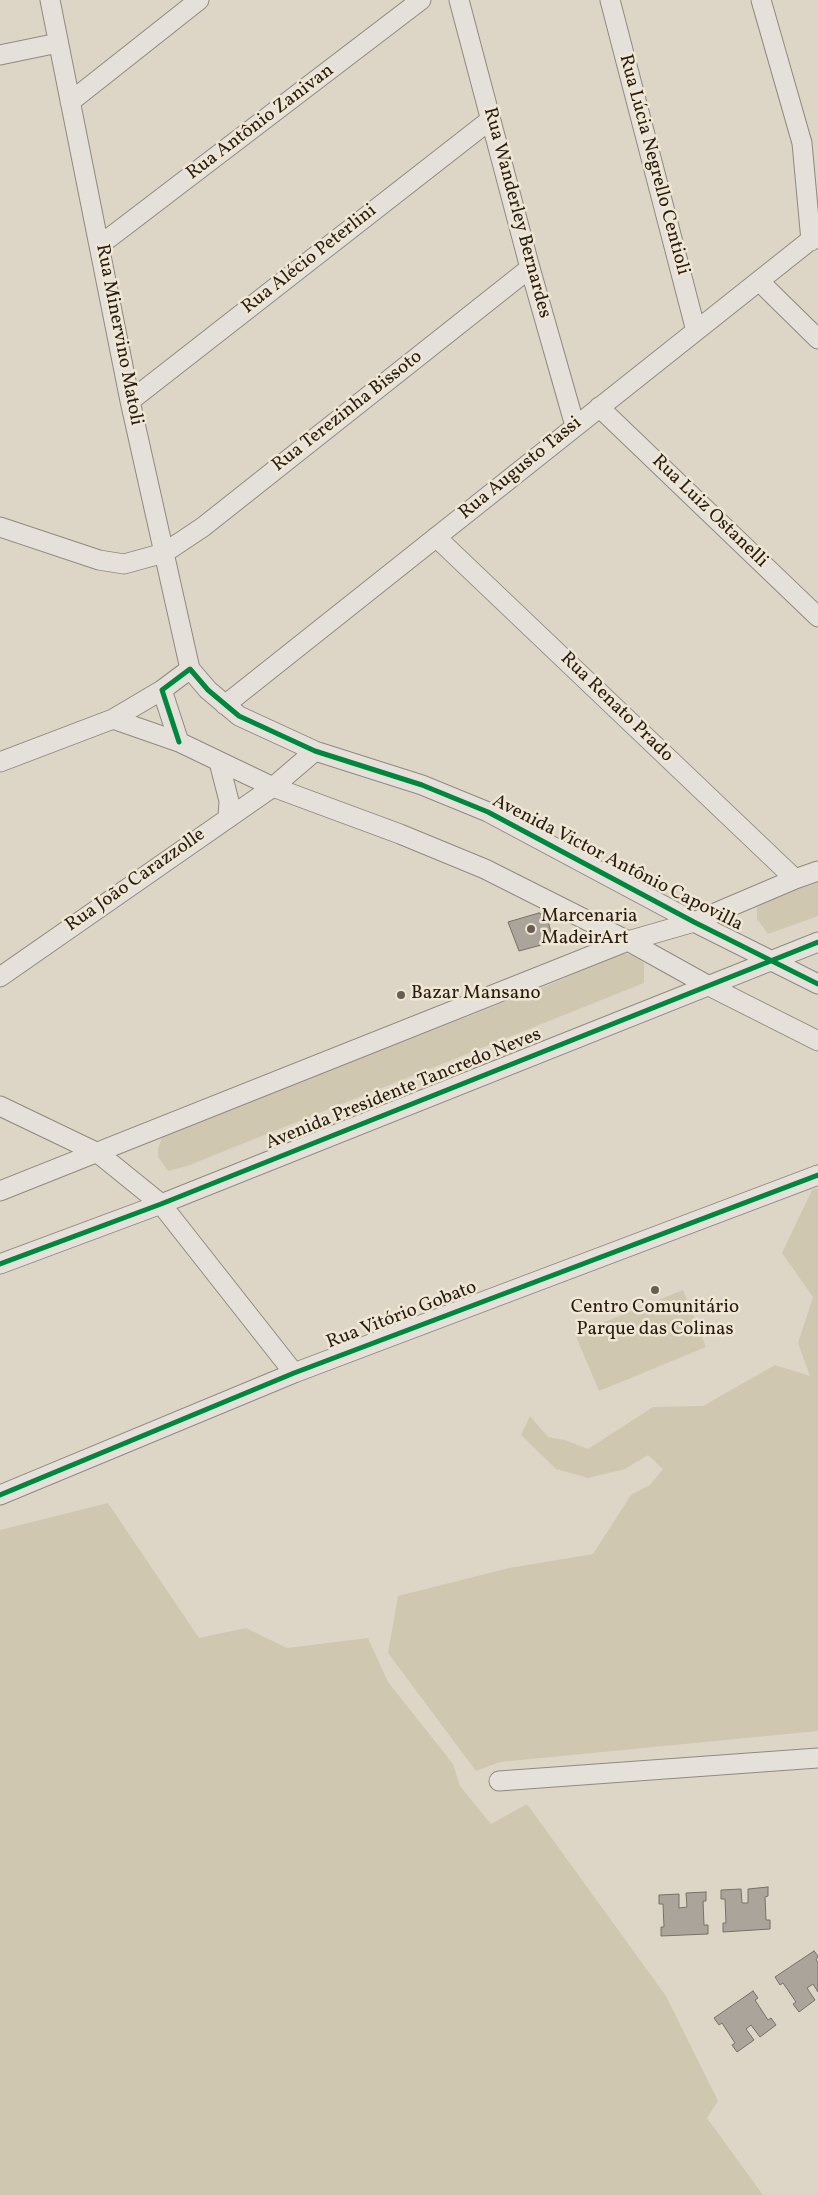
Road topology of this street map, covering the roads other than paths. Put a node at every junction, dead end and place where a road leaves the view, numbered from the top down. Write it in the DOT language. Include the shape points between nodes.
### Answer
graph roads {
  1 [pos="50,0"];
  2 [pos="200,0"];
  3 [pos="421,0"];
  4 [pos="459,0"];
  5 [pos="610,0"];
  6 [pos="761,0"];
  7 [pos="58,43"];
  8 [pos="0,56"];
  9 [pos="70,102"];
  10 [pos="490,120"];
  11 [pos="814,238"];
  12 [pos="100,245"];
  13 [pos="530,268"];
  14 [pos="759,281"];
  15 [pos="696,331"];
  16 [pos="818,338"];
  17 [pos="130,401"];
  18 [pos="599,407"];
  19 [pos="575,426"];
  20 [pos="0,527"];
  21 [pos="436,538"];
  22 [pos="164,553"];
  23 [pos="818,617"];
  24 [pos="190,669"];
  25 [pos="162,690"];
  26 [pos="225,706"];
  27 [pos="113,718"];
  28 [pos="179,742"];
  29 [pos="315,751"];
  30 [pos="0,762"];
  31 [pos="219,762"];
  32 [pos="274,787"];
  33 [pos="228,817"];
  34 [pos="818,871"];
  35 [pos="795,879"];
  36 [pos="694,922"];
  37 [pos="628,941"];
  38 [pos="818,942"];
  39 [pos="773,961"];
  40 [pos="0,977"];
  41 [pos="818,984"];
  42 [pos="709,986"];
  43 [pos="818,1041"];
  44 [pos="0,1106"];
  45 [pos="98,1153"];
  46 [pos="818,1176"];
  47 [pos="0,1191"];
  48 [pos="161,1204"];
  49 [pos="0,1264"];
  50 [pos="294,1373"];
  51 [pos="0,1495"];
  52 [pos="818,1758"];
  53 [pos="499,1781"];
  1 -- 7 [label="street, Rua Minervino Matoli"];
  2 -- 9 [label="street"];
  3 -- 12 [label="street, Rua Antônio Zanivan"];
  4 -- 10 [label="street, Rua Wanderley Bernardes"];
  5 -- 15 [label="street, Rua Lúcia Negrello Centioli"];
  6 -- 11 [label="street" via="802,143"];
  7 -- 8 [label="street"];
  7 -- 9 [label="street, Rua Minervino Matoli"];
  9 -- 12 [label="street, Rua Minervino Matoli"];
  10 -- 13 [label="street, Rua Wanderley Bernardes"];
  10 -- 17 [label="street, Rua Alécio Peterlini"];
  11 -- 14 [label="street, Rua Augusto Tassi"];
  12 -- 17 [label="street, Rua Minervino Matoli"];
  13 -- 19 [label="street, Rua Wanderley Bernardes"];
  13 -- 22 [label="street, Rua Terezinha Bissoto" via="203,527"];
  14 -- 15 [label="street, Rua Augusto Tassi"];
  14 -- 16 [label="street"];
  15 -- 18 [label="street, Rua Augusto Tassi"];
  17 -- 22 [label="street, Rua Minervino Matoli"];
  18 -- 19 [label="street, Rua Augusto Tassi"];
  18 -- 23 [label="street, Rua Luiz Ostanelli"];
  19 -- 21 [label="street, Rua Augusto Tassi"];
  20 -- 22 [label="street, Rua Terezinha Bissoto" via="99,560 124,564"];
  21 -- 26 [label="street, Rua Augusto Tassi"];
  21 -- 35 [label="street, Rua Renato Prado"];
  22 -- 24 [label="street, Rua Minervino Matoli"];
  24 -- 25 [label="street"];
  24 -- 26 [label="street, Avenida Victor Antônio Capovilla"];
  25 -- 27 [label="street"];
  25 -- 28 [label="street"];
  26 -- 29 [label="street, Avenida Victor Antônio Capovilla" via="239,716"];
  27 -- 28 [label="street"];
  27 -- 30 [label="street"];
  28 -- 31 [label="street"];
  29 -- 32 [label="street, Rua João Carazzolle"];
  29 -- 36 [label="street, Avenida Victor Antônio Capovilla" via="422,786 488,812"];
  31 -- 32 [label="street"];
  31 -- 33 [label="street" via="229,801"];
  32 -- 33 [label="street, Rua João Carazzolle"];
  32 -- 37 [label="street" via="485,869"];
  33 -- 40 [label="street, Rua João Carazzolle"];
  34 -- 35 [label="street"];
  35 -- 36 [label="street"];
  36 -- 37 [label="street"];
  36 -- 39 [label="street, Avenida Victor Antônio Capovilla"];
  37 -- 42 [label="street"];
  37 -- 45 [label="street"];
  38 -- 39 [label="street, Avenida Presidente Tancredo Neves"];
  39 -- 41 [label="street, Avenida Victor Antônio Capovilla"];
  39 -- 42 [label="street, Avenida Presidente Tancredo Neves"];
  42 -- 43 [label="street"];
  42 -- 48 [label="street, Avenida Presidente Tancredo Neves"];
  44 -- 45 [label="street"];
  45 -- 47 [label="street"];
  45 -- 48 [label="street"];
  46 -- 50 [label="street, Rua Vitório Gobato"];
  48 -- 49 [label="street, Avenida Presidente Tancredo Neves"];
  48 -- 50 [label="street"];
  50 -- 51 [label="street, Rua Vitório Gobato"];
  52 -- 53 [label="street"];
}
